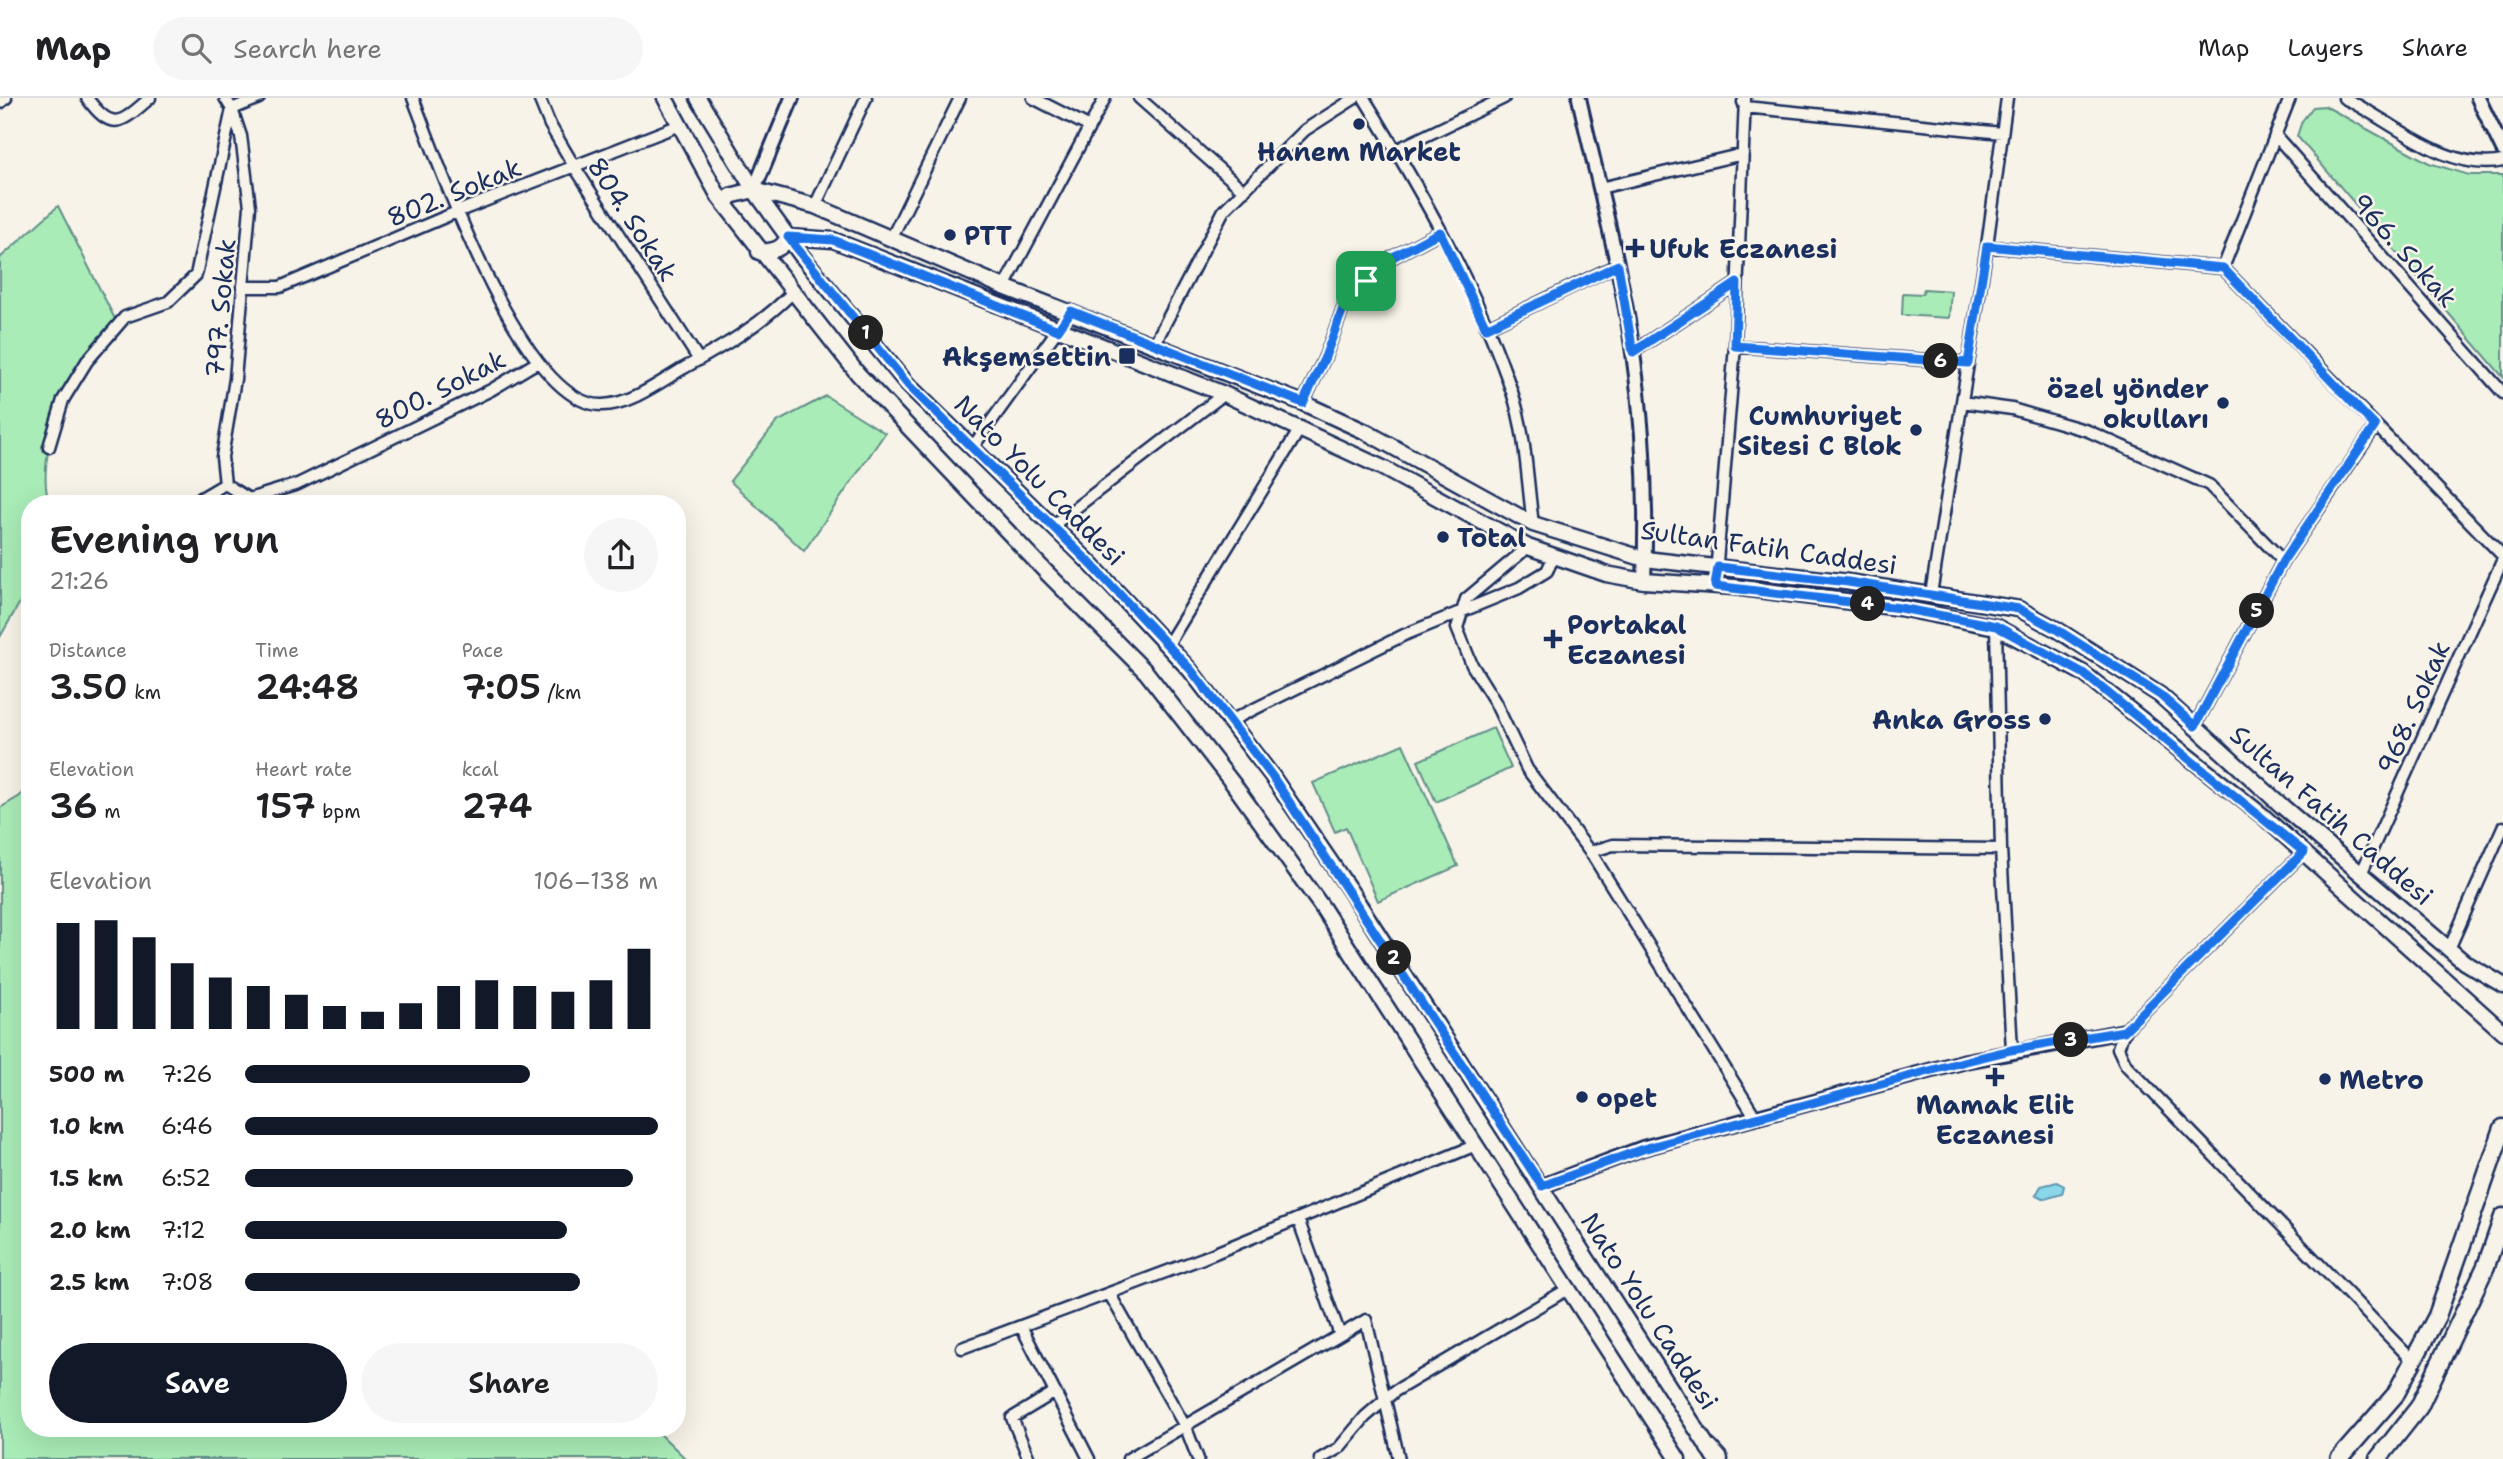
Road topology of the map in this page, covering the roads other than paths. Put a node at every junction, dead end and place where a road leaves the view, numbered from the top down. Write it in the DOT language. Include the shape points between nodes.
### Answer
graph roads {
  1 [pos="6,98"];
  2 [pos="87,98"];
  3 [pos="150,98"];
  4 [pos="225,98"];
  5 [pos="258,98"];
  6 [pos="413,98"];
  7 [pos="539,98"];
  8 [pos="665,98"];
  9 [pos="698,98"];
  10 [pos="792,98"];
  11 [pos="866,98"];
  12 [pos="960,98"];
  13 [pos="1033,98"];
  14 [pos="1105,98"];
  15 [pos="1139,98"];
  16 [pos="1355,98"];
  17 [pos="1364,98"];
  18 [pos="1504,98"];
  19 [pos="1579,98"];
  20 [pos="2007,98"];
  21 [pos="2290,98"];
  22 [pos="2344,98"];
  23 [pos="2478,98"];
  24 [pos="1744,101"];
  25 [pos="0,103"];
  26 [pos="232,109"];
  27 [pos="680,125"];
  28 [pos="1088,126"];
  29 [pos="2002,133"];
  30 [pos="2275,135"];
  31 [pos="1396,150"];
  32 [pos="2503,150"];
  33 [pos="1743,154"];
  34 [pos="2503,161"];
  35 [pos="573,166"];
  36 [pos="1600,188"];
  37 [pos="754,190"];
  38 [pos="1244,191"];
  39 [pos="725,205"];
  40 [pos="814,206"];
  41 [pos="458,211"];
  42 [pos="1440,232"];
  43 [pos="788,237"];
  44 [pos="891,239"];
  45 [pos="1987,246"];
  46 [pos="759,251"];
  47 [pos="1618,265"];
  48 [pos="2223,268"];
  49 [pos="1737,283"];
  50 [pos="1004,286"];
  51 [pos="242,287"];
  52 [pos="792,293"];
  53 [pos="1071,311"];
  54 [pos="1486,328"];
  55 [pos="1058,330"];
  56 [pos="1155,343"];
  57 [pos="1735,346"];
  58 [pos="1633,352"];
  59 [pos="699,360"];
  60 [pos="536,363"];
  61 [pos="1968,363"];
  62 [pos="2503,393"];
  63 [pos="1224,394"];
  64 [pos="1962,402"];
  65 [pos="1303,403"];
  66 [pos="2375,426"];
  67 [pos="1301,428"];
  68 [pos="49,447"];
  69 [pos="972,448"];
  70 [pos="225,484"];
  71 [pos="201,495"];
  72 [pos="243,495"];
  73 [pos="262,495"];
  74 [pos="1533,524"];
  75 [pos="1052,526"];
  76 [pos="1528,547"];
  77 [pos="1554,556"];
  78 [pos="2503,557"];
  79 [pos="1645,559"];
  80 [pos="2283,561"];
  81 [pos="1718,567"];
  82 [pos="1644,581"];
  83 [pos="1715,586"];
  84 [pos="1931,594"];
  85 [pos="1459,613"];
  86 [pos="1996,626"];
  87 [pos="1167,646"];
  88 [pos="1230,721"];
  89 [pos="2195,726"];
  90 [pos="2503,827"];
  91 [pos="2001,849"];
  92 [pos="1590,852"];
  93 [pos="2304,852"];
  94 [pos="2361,874"];
  95 [pos="2449,949"];
  96 [pos="2503,985"];
  97 [pos="2124,1031"];
  98 [pos="2503,1032"];
  99 [pos="2011,1050"];
  100 [pos="1756,1118"];
  101 [pos="2503,1128"];
  102 [pos="1475,1145"];
  103 [pos="1542,1186"];
  104 [pos="2503,1217"];
  105 [pos="1298,1219"];
  106 [pos="1568,1289"];
  107 [pos="1109,1293"];
  108 [pos="1021,1326"];
  109 [pos="1340,1335"];
  110 [pos="962,1348"];
  111 [pos="2413,1361"];
  112 [pos="1055,1392"];
  113 [pos="1385,1398"];
  114 [pos="1186,1428"];
  115 [pos="1714,1455"];
  116 [pos="1029,1459"];
  117 [pos="1090,1459"];
  118 [pos="1128,1459"];
  119 [pos="1198,1459"];
  120 [pos="1320,1459"];
  121 [pos="1399,1459"];
  122 [pos="1678,1459"];
  123 [pos="2339,1459"];
  124 [pos="2378,1459"];
  1 -- 25 [label="street"];
  2 -- 3 [label="street" via="102,117 115,121 123,120"];
  4 -- 26 [label="street, 797. Sokak"];
  5 -- 26 [label="street"];
  6 -- 41 [label="street, 800. Sokak"];
  7 -- 35 [label="street, 804. Sokak"];
  8 -- 27 [label="main road"];
  9 -- 37 [label="main road, Nato Yolu Caddesi"];
  10 -- 37 [label="street"];
  11 -- 40 [label="street"];
  12 -- 44 [label="street"];
  13 -- 28 [label="street"];
  14 -- 28 [label="street"];
  15 -- 38 [label="street"];
  16 -- 38 [label="street" via="1305,131"];
  17 -- 31 [label="street"];
  18 -- 31 [label="street"];
  19 -- 36 [label="street"];
  20 -- 29 [label="street"];
  21 -- 30 [label="street"];
  22 -- 34 [label="street" via="2446,155"];
  23 -- 32 [label="street"];
  24 -- 29 [label="street"];
  24 -- 33 [label="street"];
  26 -- 51 [label="street, 797. Sokak" via="241,136 250,207"];
  26 -- 68 [label="street" via="196,275 168,302 125,317 87,360 63,400"];
  27 -- 35 [label="street, 802. Sokak"];
  27 -- 39 [label="main road"];
  28 -- 50 [label="street"];
  29 -- 45 [label="street"];
  30 -- 48 [label="street"];
  30 -- 62 [label="street, 966. Sokak"];
  31 -- 42 [label="street"];
  33 -- 36 [label="street"];
  33 -- 49 [label="street"];
  35 -- 41 [label="street, 802. Sokak"];
  35 -- 59 [label="street, 804. Sokak"];
  36 -- 47 [label="street"];
  37 -- 39 [label="main road" via="730,196"];
  37 -- 40 [label="main road, Sultan Fatih Caddesi"];
  37 -- 43 [label="main road, Nato Yolu Caddesi"];
  38 -- 56 [label="street" via="1224,211"];
  39 -- 46 [label="main road"];
  40 -- 44 [label="main road, Sultan Fatih Caddesi"];
  41 -- 51 [label="street, 802. Sokak" via="280,287"];
  41 -- 60 [label="street, 800. Sokak" via="484,270"];
  42 -- 54 [label="street"];
  42 -- 65 [label="street" via="1391,258 1345,303"];
  43 -- 46 [label="main road" via="784,246"];
  43 -- 55 [label="main road, Sultan Fatih Caddesi" via="833,240"];
  43 -- 69 [label="main road, Nato Yolu Caddesi" via="908,385"];
  44 -- 50 [label="main road, Sultan Fatih Caddesi"];
  45 -- 48 [label="street"];
  45 -- 61 [label="street"];
  46 -- 52 [label="main road"];
  47 -- 54 [label="street"];
  47 -- 58 [label="street"];
  48 -- 66 [label="street"];
  49 -- 57 [label="street"];
  49 -- 58 [label="street"];
  50 -- 53 [label="main road, Sultan Fatih Caddesi"];
  51 -- 70 [label="street, 797. Sokak" via="230,419 222,457"];
  52 -- 59 [label="street" via="766,319"];
  52 -- 102 [label="main road" via="858,374 1146,672 1322,907"];
  53 -- 55 [label="street"];
  53 -- 56 [label="main road, Sultan Fatih Caddesi"];
  54 -- 74 [label="street" via="1513,394"];
  55 -- 63 [label="main road, Sultan Fatih Caddesi"];
  55 -- 69 [label="street"];
  56 -- 65 [label="main road, Sultan Fatih Caddesi"];
  57 -- 61 [label="street"];
  57 -- 81 [label="street"];
  58 -- 79 [label="street"];
  59 -- 60 [label="street" via="634,396 603,405 582,402 560,389"];
  60 -- 73 [label="street, 800. Sokak" via="491,390 298,484"];
  61 -- 64 [label="street"];
  63 -- 67 [label="main road, Sultan Fatih Caddesi"];
  63 -- 75 [label="street"];
  64 -- 80 [label="street" via="2012,409 2088,431 2209,485"];
  64 -- 84 [label="street"];
  65 -- 74 [label="main road, Sultan Fatih Caddesi" via="1366,432"];
  66 -- 78 [label="street"];
  66 -- 80 [label="street"];
  67 -- 76 [label="main road, Sultan Fatih Caddesi"];
  67 -- 87 [label="street"];
  69 -- 75 [label="main road, Nato Yolu Caddesi"];
  70 -- 71 [label="street"];
  70 -- 72 [label="street, 800. Sokak"];
  74 -- 79 [label="main road, Sultan Fatih Caddesi"];
  75 -- 87 [label="main road, Nato Yolu Caddesi"];
  76 -- 77 [label="main road, Sultan Fatih Caddesi"];
  76 -- 85 [label="street" via="1466,599"];
  77 -- 82 [label="main road, Sultan Fatih Caddesi"];
  77 -- 85 [label="street" via="1547,571 1519,588"];
  78 -- 94 [label="street, 968. Sokak"];
  79 -- 81 [label="main road, Sultan Fatih Caddesi"];
  79 -- 82 [label="street"];
  80 -- 89 [label="street"];
  81 -- 83 [label="street"];
  81 -- 84 [label="main road, Sultan Fatih Caddesi"];
  82 -- 83 [label="main road, Sultan Fatih Caddesi"];
  83 -- 86 [label="main road, Sultan Fatih Caddesi" via="1900,608"];
  84 -- 89 [label="main road, Sultan Fatih Caddesi" via="2019,609 2160,695"];
  85 -- 88 [label="street" via="1404,635"];
  85 -- 92 [label="street" via="1457,628 1472,665 1527,769"];
  86 -- 91 [label="street"];
  86 -- 93 [label="main road, Sultan Fatih Caddesi" via="2083,673"];
  87 -- 88 [label="main road, Nato Yolu Caddesi"];
  88 -- 103 [label="main road, Nato Yolu Caddesi" via="1353,895"];
  89 -- 94 [label="main road, Sultan Fatih Caddesi"];
  90 -- 95 [label="street"];
  91 -- 92 [label="street" via="1613,845"];
  91 -- 99 [label="street"];
  92 -- 100 [label="street"];
  93 -- 97 [label="street"];
  93 -- 98 [label="main road, Sultan Fatih Caddesi"];
  94 -- 95 [label="main road, Sultan Fatih Caddesi"];
  95 -- 96 [label="main road, Sultan Fatih Caddesi"];
  97 -- 99 [label="street"];
  97 -- 111 [label="street" via="2118,1048 2126,1065"];
  99 -- 100 [label="street"];
  100 -- 103 [label="street" via="1643,1149"];
  101 -- 111 [label="main road" via="2437,1316"];
  102 -- 105 [label="street"];
  102 -- 106 [label="main road"];
  103 -- 115 [label="main road, Nato Yolu Caddesi"];
  104 -- 124 [label="main road" via="2486,1265 2419,1407"];
  105 -- 107 [label="street"];
  105 -- 109 [label="street"];
  106 -- 113 [label="street"];
  106 -- 122 [label="main road"];
  107 -- 108 [label="street"];
  107 -- 114 [label="street"];
  108 -- 110 [label="street"];
  108 -- 112 [label="street"];
  109 -- 113 [label="street" via="1366,1320"];
  109 -- 114 [label="street"];
  111 -- 123 [label="main road" via="2395,1395"];
  112 -- 116 [label="street" via="1012,1418"];
  112 -- 117 [label="street"];
  113 -- 120 [label="street" via="1339,1448"];
  113 -- 121 [label="street"];
  114 -- 118 [label="street"];
  114 -- 119 [label="street"];
}
